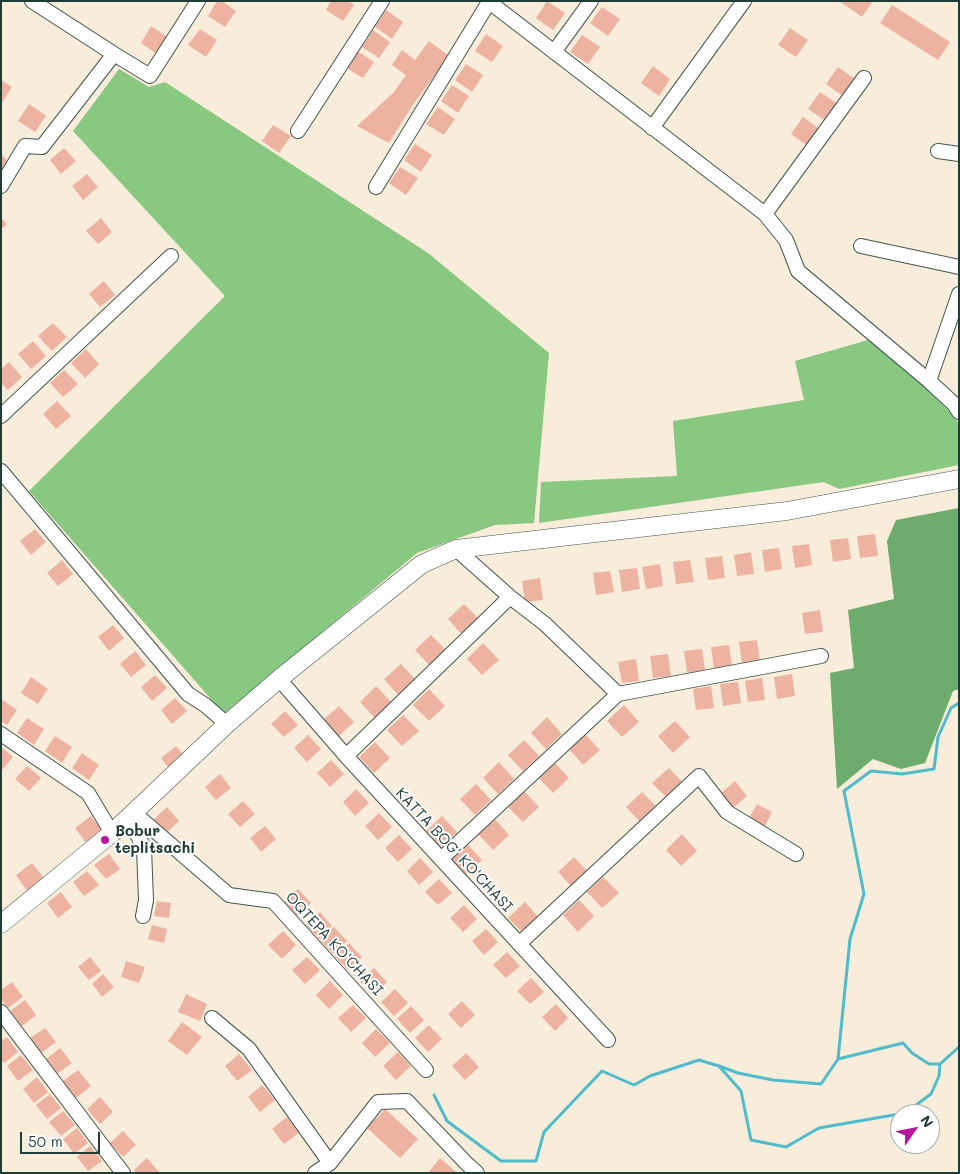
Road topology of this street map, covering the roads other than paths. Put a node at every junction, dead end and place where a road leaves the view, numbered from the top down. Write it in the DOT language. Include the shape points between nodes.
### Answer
graph roads {
  1 [pos="32,1"];
  2 [pos="198,1"];
  3 [pos="382,1"];
  4 [pos="591,1"];
  5 [pos="744,1"];
  6 [pos="489,2"];
  7 [pos="554,52"];
  8 [pos="114,54"];
  9 [pos="864,78"];
  10 [pos="652,128"];
  11 [pos="298,131"];
  12 [pos="938,151"];
  13 [pos="959,154"];
  14 [pos="1,186"];
  15 [pos="376,187"];
  16 [pos="765,214"];
  17 [pos="861,246"];
  18 [pos="171,256"];
  19 [pos="959,267"];
  20 [pos="959,294"];
  21 [pos="929,381"];
  22 [pos="959,412"];
  23 [pos="1,416"];
  24 [pos="1,471"];
  25 [pos="959,479"];
  26 [pos="456,549"];
  27 [pos="510,597"];
  28 [pos="821,656"];
  29 [pos="279,679"];
  30 [pos="618,694"];
  31 [pos="228,724"];
  32 [pos="1,734"];
  33 [pos="346,756"];
  34 [pos="123,822"];
  35 [pos="796,854"];
  36 [pos="441,859"];
  37 [pos="143,916"];
  38 [pos="1,924"];
  39 [pos="520,944"];
  40 [pos="1,1012"];
  41 [pos="212,1018"];
  42 [pos="608,1040"];
  43 [pos="426,1070"];
  44 [pos="330,1163"];
  45 [pos="123,1173"];
  46 [pos="315,1173"];
  47 [pos="477,1173"];
  1 -- 8 [label="street"];
  2 -- 8 [label="street" via="150,76"];
  3 -- 11 [label="street"];
  4 -- 7 [label="street"];
  5 -- 10 [label="street"];
  6 -- 7 [label="street"];
  6 -- 15 [label="street"];
  7 -- 10 [label="street"];
  8 -- 14 [label="street" via="42,147 25,146"];
  9 -- 16 [label="street"];
  10 -- 16 [label="street"];
  12 -- 13 [label="street"];
  16 -- 21 [label="street" via="786,240 798,271"];
  17 -- 19 [label="street"];
  18 -- 23 [label="street"];
  20 -- 21 [label="street"];
  21 -- 22 [label="street"];
  24 -- 31 [label="street" via="188,694"];
  25 -- 26 [label="main road" via="787,512"];
  26 -- 27 [label="street"];
  26 -- 29 [label="main road" via="422,564"];
  27 -- 30 [label="street" via="546,624"];
  27 -- 33 [label="street"];
  28 -- 30 [label="street"];
  29 -- 31 [label="main road"];
  29 -- 33 [label="street, KATTA BOG' KO'CHASI"];
  30 -- 36 [label="street"];
  31 -- 34 [label="main road"];
  32 -- 34 [label="street, OQTEPA KO'CHASI" via="88,793"];
  33 -- 36 [label="street, KATTA BOG' KO'CHASI"];
  34 -- 37 [label="street" via="135,830 144,848 146,900"];
  34 -- 38 [label="main road"];
  34 -- 43 [label="street, OQTEPA KO'CHASI" via="229,895 273,900"];
  35 -- 39 [label="street" via="727,812 699,776"];
  36 -- 39 [label="street, KATTA BOG' KO'CHASI"];
  39 -- 42 [label="street, KATTA BOG' KO'CHASI"];
  40 -- 45 [label="street"];
  41 -- 44 [label="street" via="249,1049"];
  44 -- 46 [label="street"];
  44 -- 47 [label="street" via="378,1102 406,1101"];
}
